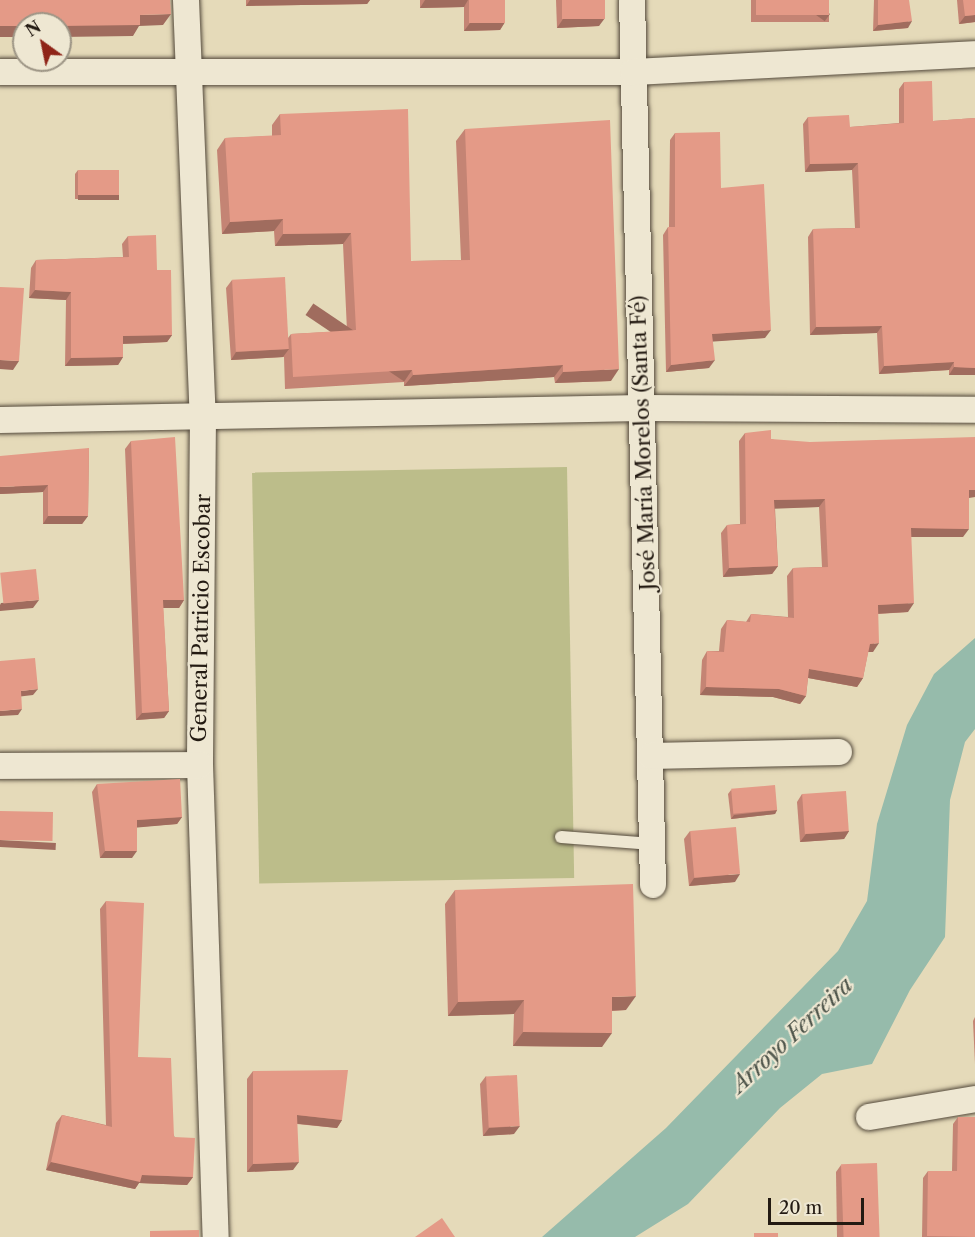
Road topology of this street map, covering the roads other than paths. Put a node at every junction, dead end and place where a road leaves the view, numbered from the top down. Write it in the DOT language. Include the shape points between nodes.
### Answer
graph roads {
  1 [pos="186,0"];
  2 [pos="632,0"];
  3 [pos="975,54"];
  4 [pos="0,72"];
  5 [pos="633,72"];
  6 [pos="187,73"];
  7 [pos="642,408"];
  8 [pos="975,410"];
  9 [pos="203,416"];
  10 [pos="0,420"];
  11 [pos="839,752"];
  12 [pos="651,756"];
  13 [pos="200,765"];
  14 [pos="0,766"];
  15 [pos="561,837"];
  16 [pos="653,844"];
  17 [pos="654,885"];
  18 [pos="975,1099"];
  19 [pos="869,1117"];
  20 [pos="216,1237"];
  1 -- 6 [label="street, General Patricio Escobar"];
  2 -- 5 [label="street, José María Morelos (Santa Fé)"];
  3 -- 5 [label="street"];
  4 -- 6 [label="street"];
  5 -- 6 [label="street"];
  5 -- 7 [label="street, José María Morelos (Santa Fé)"];
  6 -- 9 [label="street, General Patricio Escobar"];
  7 -- 8 [label="street"];
  7 -- 9 [label="street"];
  7 -- 12 [label="street, José María Morelos (Santa Fé)"];
  9 -- 10 [label="street"];
  9 -- 13 [label="street, General Patricio Escobar"];
  11 -- 12 [label="street"];
  12 -- 16 [label="street, José María Morelos (Santa Fé)"];
  13 -- 14 [label="street"];
  13 -- 20 [label="street, General Patricio Escobar"];
  15 -- 16 [label="lane"];
  16 -- 17 [label="street, José María Morelos (Santa Fé)"];
  18 -- 19 [label="street"];
}
